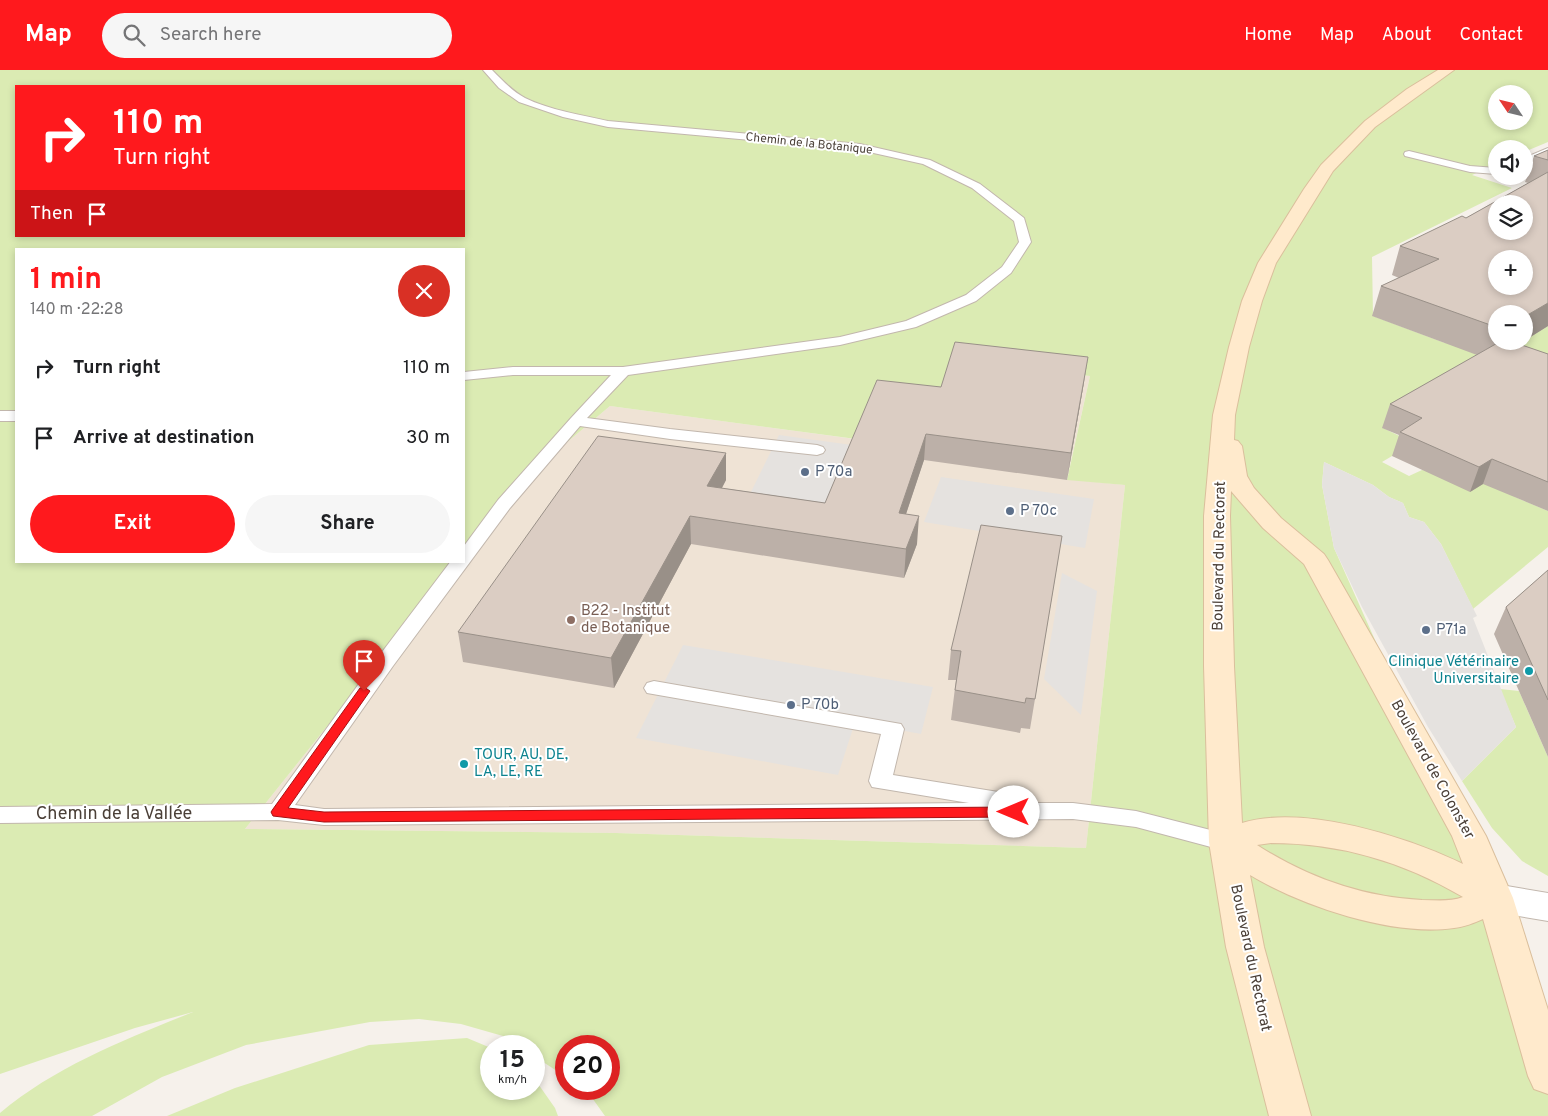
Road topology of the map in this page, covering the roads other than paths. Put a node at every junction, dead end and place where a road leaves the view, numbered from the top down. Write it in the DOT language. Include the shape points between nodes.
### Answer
graph roads {
  1 [pos="487,70"];
  2 [pos="1447,70"];
  3 [pos="1548,151"];
  4 [pos="1409,154"];
  5 [pos="1533,158"];
  6 [pos="1488,170"];
  7 [pos="623,371"];
  8 [pos="465,376"];
  9 [pos="1224,415"];
  10 [pos="0,416"];
  11 [pos="15,416"];
  12 [pos="576,421"];
  13 [pos="817,450"];
  14 [pos="465,557"];
  15 [pos="460,563"];
  16 [pos="654,688"];
  17 [pos="1073,811"];
  18 [pos="278,812"];
  19 [pos="0,815"];
  20 [pos="1226,842"];
  21 [pos="1496,898"];
  22 [pos="1548,906"];
  23 [pos="1548,1076"];
  24 [pos="1290,1116"];
  1 -- 7 [label="lane, Chemin de la Botanique" via="522,100 566,115 647,129 860,147 926,162 976,186 1020,220 1025,242 1007,270 970,298 911,324 840,342"];
  2 -- 9 [label="main road, Boulevard du Rectorat" via="1370,124 1327,168 1307,196 1267,263 1252,301"];
  3 -- 5 [label="lane"];
  4 -- 6 [label="lane"];
  7 -- 8 [label="lane, Chemin de la Botanique" via="513,371"];
  7 -- 12 [label="lane"];
  9 -- 20 [label="main road, Boulevard du Rectorat" via="1217,516"];
  9 -- 21 [label="main road, Boulevard de Colonster" via="1237,479 1285,535 1315,560 1462,823"];
  10 -- 11 [label="lane"];
  12 -- 13 [label="lane"];
  12 -- 14 [label="lane" via="504,504"];
  15 -- 18 [label="lane"];
  16 -- 17 [label="lane" via="893,729 880,781"];
  17 -- 18 [label="lane" via="324,817"];
  17 -- 20 [label="lane" via="1136,819"];
  18 -- 19 [label="lane, Chemin de la Vallée"];
  20 -- 21 [label="main road" via="1252,833 1277,830 1328,833 1372,842 1406,852"];
  20 -- 21 [label="main road" via="1292,882 1363,905 1429,915 1455,914"];
  20 -- 24 [label="main road, Boulevard du Rectorat" via="1245,947"];
  21 -- 22 [label="street"];
  21 -- 23 [label="main road, Boulevard de Colonster"];
}
